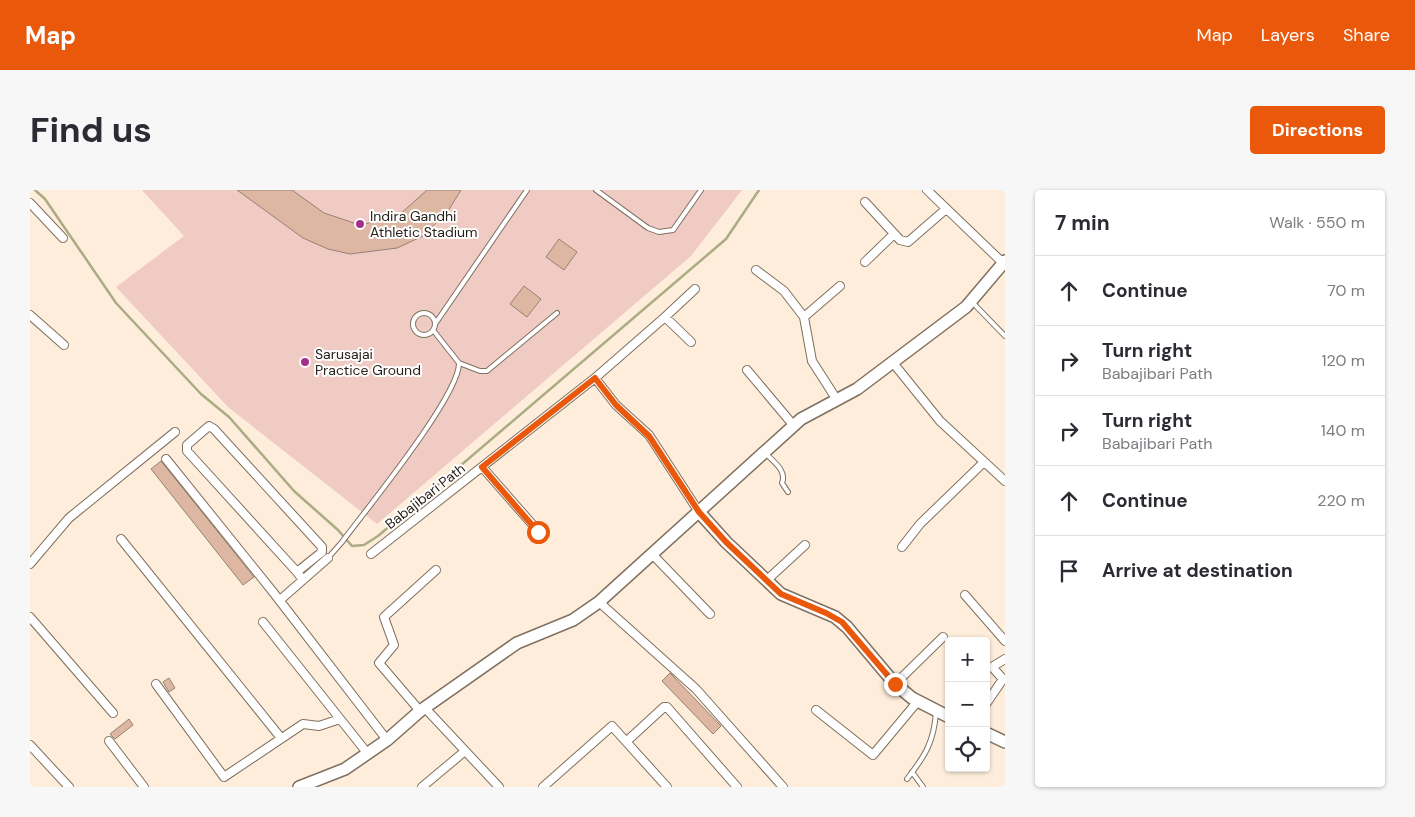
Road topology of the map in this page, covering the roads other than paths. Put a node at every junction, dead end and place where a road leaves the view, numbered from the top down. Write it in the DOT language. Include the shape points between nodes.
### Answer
graph roads {
  1 [pos="527,190"];
  2 [pos="596,190"];
  3 [pos="701,190"];
  4 [pos="927,190"];
  5 [pos="865,202"];
  6 [pos="30,203"];
  7 [pos="946,209"];
  8 [pos="894,234"];
  9 [pos="63,238"];
  10 [pos="865,262"];
  11 [pos="1004,262"];
  12 [pos="756,270"];
  13 [pos="840,286"];
  14 [pos="695,289"];
  15 [pos="971,302"];
  16 [pos="557,314"];
  17 [pos="30,315"];
  18 [pos="665,317"];
  19 [pos="804,317"];
  20 [pos="435,324"];
  21 [pos="433,330"];
  22 [pos="1005,336"];
  23 [pos="691,342"];
  24 [pos="64,345"];
  25 [pos="459,363"];
  26 [pos="894,364"];
  27 [pos="747,370"];
  28 [pos="595,378"];
  29 [pos="838,400"];
  30 [pos="794,426"];
  31 [pos="175,432"];
  32 [pos="764,452"];
  33 [pos="166,459"];
  34 [pos="984,462"];
  35 [pos="482,467"];
  36 [pos="1005,482"];
  37 [pos="788,492"];
  38 [pos="699,512"];
  39 [pos="538,532"];
  40 [pos="121,539"];
  41 [pos="804,545"];
  42 [pos="902,547"];
  43 [pos="371,554"];
  44 [pos="652,554"];
  45 [pos="328,558"];
  46 [pos="30,564"];
  47 [pos="436,570"];
  48 [pos="297,572"];
  49 [pos="304,580"];
  50 [pos="767,580"];
  51 [pos="965,595"];
  52 [pos="280,600"];
  53 [pos="599,602"];
  54 [pos="710,614"];
  55 [pos="30,617"];
  56 [pos="264,622"];
  57 [pos="943,637"];
  58 [pos="1005,641"];
  59 [pos="1005,659"];
  60 [pos="156,684"];
  61 [pos="895,684"];
  62 [pos="990,698"];
  63 [pos="918,701"];
  64 [pos="422,709"];
  65 [pos="816,710"];
  66 [pos="936,712"];
  67 [pos="113,713"];
  68 [pos="945,715"];
  69 [pos="340,719"];
  70 [pos="990,735"];
  71 [pos="281,738"];
  72 [pos="388,740"];
  73 [pos="109,741"];
  74 [pos="627,741"];
  75 [pos="1005,742"];
  76 [pos="30,745"];
  77 [pos="465,751"];
  78 [pos="368,754"];
  79 [pos="912,772"];
  80 [pos="907,779"];
  81 [pos="69,787"];
  82 [pos="144,787"];
  83 [pos="299,787"];
  84 [pos="422,787"];
  85 [pos="498,787"];
  86 [pos="543,787"];
  87 [pos="667,787"];
  88 [pos="737,787"];
  89 [pos="783,787"];
  90 [pos="923,787"];
  1 -- 20 [label="lane"];
  2 -- 3 [label="lane" via="648,228 659,232 674,230"];
  4 -- 7 [label="street"];
  5 -- 8 [label="street"];
  6 -- 9 [label="street"];
  7 -- 8 [label="street" via="908,242"];
  7 -- 11 [label="street"];
  8 -- 10 [label="street"];
  11 -- 15 [label="street"];
  12 -- 19 [label="street" via="784,291"];
  13 -- 19 [label="street"];
  14 -- 18 [label="street, Babajibari Path"];
  15 -- 22 [label="lane"];
  15 -- 26 [label="street"];
  16 -- 25 [label="lane" via="487,370 480,371"];
  17 -- 24 [label="street"];
  18 -- 23 [label="street"];
  18 -- 28 [label="street, Babajibari Path"];
  19 -- 29 [label="street" via="812,361"];
  20 -- 21 [label="lane"];
  20 -- 21 [label="lane" via="426,314 414,320 414,327 420,335 427,335"];
  21 -- 25 [label="lane"];
  25 -- 45 [label="lane" via="457,378 422,434"];
  26 -- 29 [label="street"];
  26 -- 34 [label="street" via="940,421"];
  27 -- 30 [label="street"];
  28 -- 35 [label="street, Babajibari Path"];
  28 -- 38 [label="street" via="616,405 649,436"];
  29 -- 30 [label="street"];
  30 -- 32 [label="street"];
  31 -- 46 [label="street" via="70,518"];
  32 -- 37 [label="lane" via="782,471 782,483"];
  32 -- 38 [label="street"];
  33 -- 52 [label="street"];
  34 -- 36 [label="street"];
  34 -- 42 [label="street" via="920,524"];
  35 -- 39 [label="street"];
  35 -- 43 [label="street, Babajibari Path"];
  38 -- 44 [label="street"];
  38 -- 50 [label="street"];
  40 -- 71 [label="street"];
  41 -- 50 [label="street"];
  44 -- 53 [label="street"];
  44 -- 54 [label="street"];
  45 -- 49 [label="street"];
  47 -- 64 [label="street" via="384,617 394,645 379,663"];
  48 -- 48 [label="street" via="186,451 187,445 209,426 322,547 322,552"];
  48 -- 49 [label="street"];
  49 -- 52 [label="street"];
  50 -- 61 [label="street" via="789,598 842,622"];
  51 -- 58 [label="street"];
  52 -- 72 [label="street"];
  53 -- 64 [label="street" via="573,620 518,642"];
  53 -- 89 [label="street" via="696,689"];
  55 -- 67 [label="street"];
  56 -- 69 [label="street"];
  57 -- 61 [label="street"];
  59 -- 62 [label="street" via="992,667 1003,678"];
  60 -- 71 [label="street" via="224,777"];
  61 -- 63 [label="street"];
  63 -- 65 [label="street" via="872,755"];
  63 -- 66 [label="street"];
  64 -- 72 [label="street"];
  64 -- 77 [label="street"];
  66 -- 68 [label="street"];
  66 -- 79 [label="lane" via="930,744"];
  69 -- 71 [label="street" via="319,726 302,724"];
  69 -- 78 [label="street"];
  70 -- 75 [label="street"];
  72 -- 78 [label="street"];
  73 -- 82 [label="street"];
  74 -- 86 [label="street" via="615,728 609,727"];
  74 -- 87 [label="street"];
  74 -- 88 [label="street" via="667,707"];
  76 -- 81 [label="street"];
  77 -- 84 [label="street"];
  77 -- 85 [label="street"];
  78 -- 83 [label="street" via="345,769"];
  79 -- 80 [label="lane"];
  79 -- 90 [label="lane"];
}
